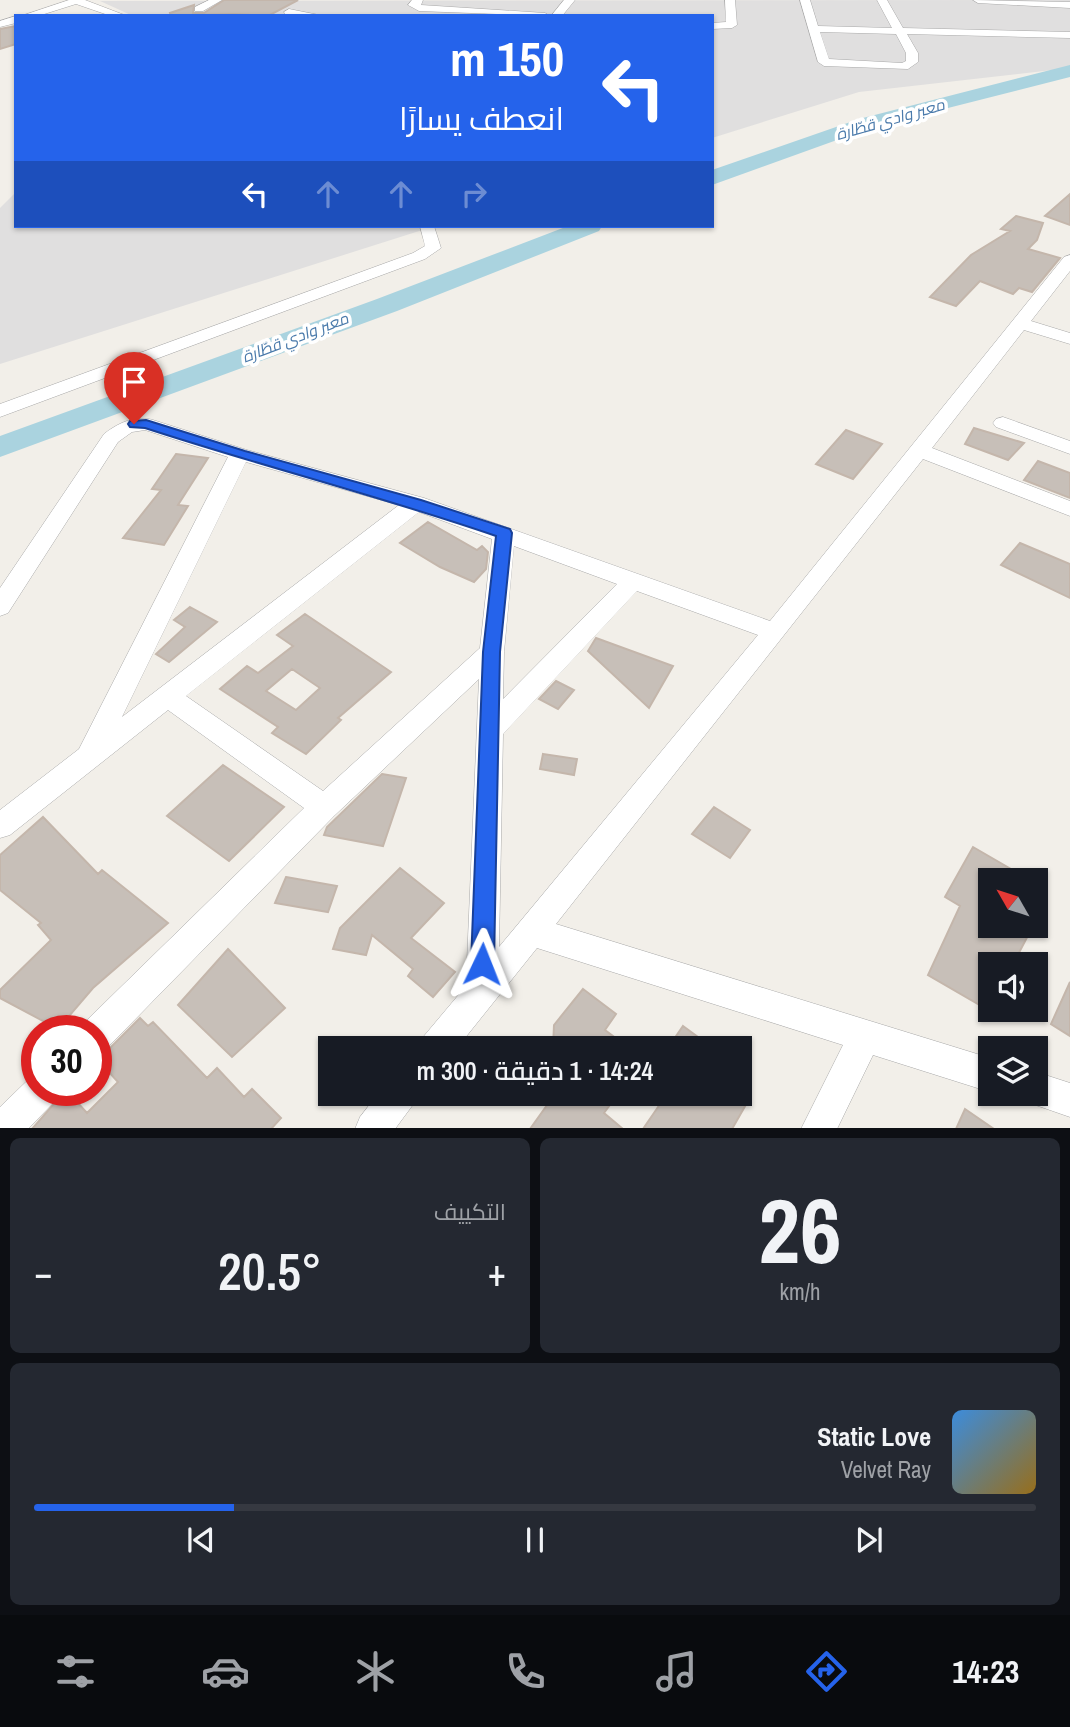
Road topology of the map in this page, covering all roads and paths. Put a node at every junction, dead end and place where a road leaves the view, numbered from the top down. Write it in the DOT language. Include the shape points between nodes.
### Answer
graph roads {
  1 [pos="216,0"];
  2 [pos="418,0"];
  3 [pos="490,0"];
  4 [pos="570,0"];
  5 [pos="730,0"];
  6 [pos="805,0"];
  7 [pos="882,0"];
  8 [pos="970,0"];
  9 [pos="978,0"];
  10 [pos="78,1"];
  11 [pos="305,1"];
  12 [pos="1070,5"];
  13 [pos="199,9"];
  14 [pos="477,12"];
  15 [pos="459,13"];
  16 [pos="33,14"];
  17 [pos="116,14"];
  18 [pos="286,14"];
  19 [pos="511,14"];
  20 [pos="557,14"];
  21 [pos="987,24"];
  22 [pos="714,26"];
  23 [pos="813,29"];
  24 [pos="899,31"];
  25 [pos="1070,35"];
  26 [pos="820,50"];
  27 [pos="860,51"];
  28 [pos="899,52"];
  29 [pos="912,52"];
  30 [pos="428,228"];
  31 [pos="1070,260"];
  32 [pos="1020,323"];
  33 [pos="1070,339"];
  34 [pos="0,411"];
  35 [pos="1003,423"];
  36 [pos="1070,448"];
  37 [pos="919,450"];
  38 [pos="240,454"];
  39 [pos="416,503"];
  40 [pos="1070,509"];
  41 [pos="504,533"];
  42 [pos="634,580"];
  43 [pos="0,607"];
  44 [pos="775,632"];
  45 [pos="492,652"];
  46 [pos="167,696"];
  47 [pos="489,731"];
  48 [pos="89,757"];
  49 [pos="324,807"];
  50 [pos="0,826"];
  51 [pos="530,931"];
  52 [pos="482,990"];
  53 [pos="112,1019"];
  54 [pos="446,1036"];
  55 [pos="865,1036"];
  56 [pos="978,1071"];
  57 [pos="1048,1093"];
  58 [pos="1070,1100"];
  59 [pos="26,1106"];
  60 [pos="390,1106"];
  61 [pos="5,1128"];
  62 [pos="373,1128"];
  63 [pos="819,1128"];
  1 -- 13 [label="street"];
  2 -- 15 [label="street" via="413,5 419,8"];
  3 -- 14 [label="street"];
  4 -- 20 [label="street"];
  5 -- 22 [label="street" via="732,25"];
  6 -- 23 [label="street"];
  7 -- 24 [label="street"];
  8 -- 21 [label="street"];
  9 -- 12 [label="street"];
  10 -- 16 [label="street"];
  10 -- 17 [label="street"];
  11 -- 18 [label="street"];
  14 -- 15 [label="street"];
  14 -- 19 [label="street"];
  21 -- 24 [label="street"];
  21 -- 25 [label="street"];
  23 -- 24 [label="street"];
  23 -- 26 [label="street"];
  24 -- 29 [label="street"];
  26 -- 27 [label="street"];
  26 -- 29 [label="street" via="824,62 904,67 912,61"];
  28 -- 29 [label="street"];
  30 -- 34 [label="street" via="433,248 419,256"];
  31 -- 32 [label="street"];
  32 -- 33 [label="street"];
  32 -- 37 [label="street"];
  35 -- 36 [label="street"];
  37 -- 40 [label="street"];
  37 -- 44 [label="street"];
  38 -- 39 [label="street"];
  38 -- 43 [label="street" via="146,424 126,426 117,432"];
  38 -- 48 [label="street"];
  39 -- 41 [label="street"];
  39 -- 46 [label="street"];
  41 -- 42 [label="street"];
  41 -- 45 [label="street"];
  42 -- 44 [label="street"];
  42 -- 47 [label="street"];
  44 -- 51 [label="street"];
  45 -- 47 [label="street"];
  45 -- 49 [label="street"];
  46 -- 48 [label="street"];
  46 -- 49 [label="street"];
  47 -- 52 [label="street"];
  48 -- 50 [label="street"];
  49 -- 53 [label="street"];
  51 -- 52 [label="street"];
  51 -- 55 [label="street"];
  52 -- 54 [label="street"];
  55 -- 56 [label="street"];
  55 -- 63 [label="street"];
  57 -- 58 [label="street"];
  59 -- 61 [label="street"];
  60 -- 62 [label="street"];
}
